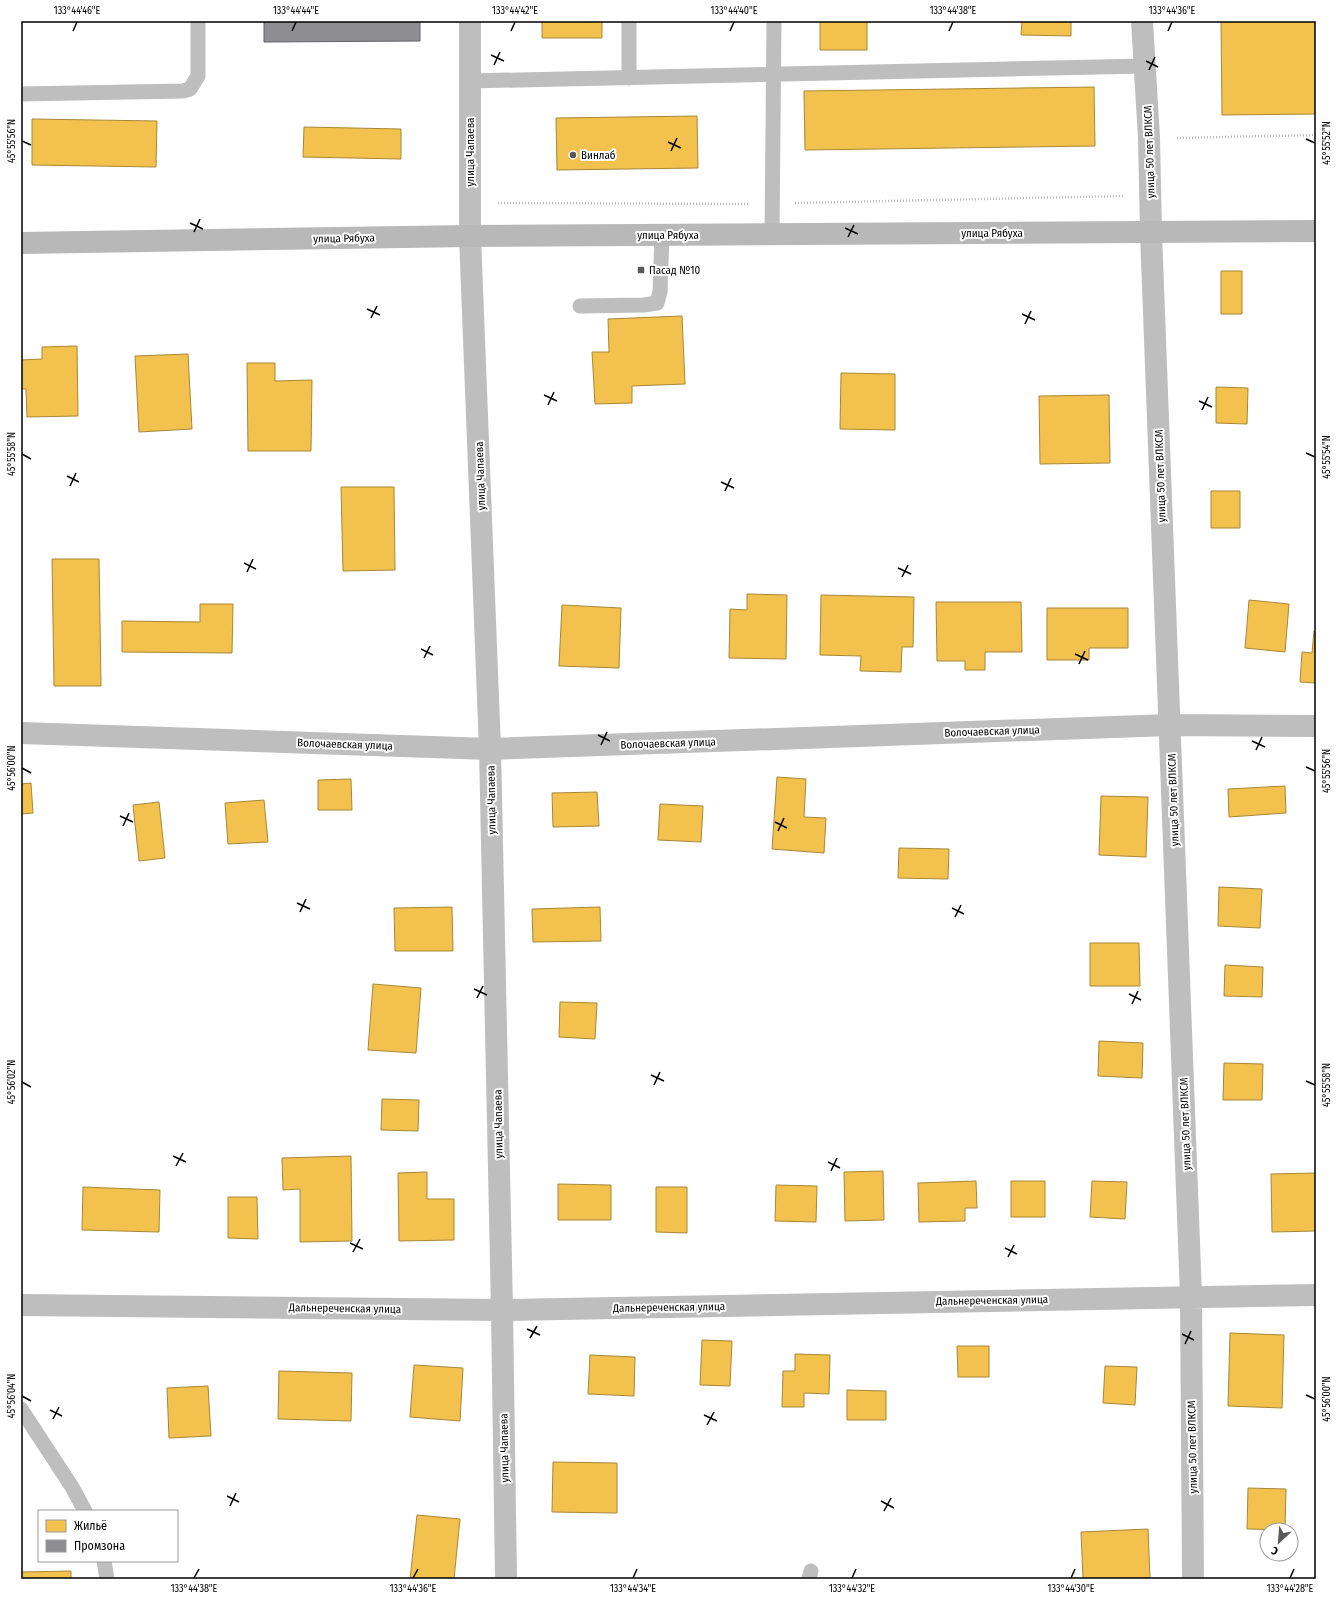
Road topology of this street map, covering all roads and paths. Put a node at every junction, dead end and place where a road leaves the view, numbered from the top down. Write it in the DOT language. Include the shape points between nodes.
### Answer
graph roads {
  1 [pos="198,21"];
  2 [pos="470,21"];
  3 [pos="629,21"];
  4 [pos="774,21"];
  5 [pos="1142,21"];
  6 [pos="1145,66"];
  7 [pos="774,74"];
  8 [pos="629,78"];
  9 [pos="470,81"];
  10 [pos="21,94"];
  11 [pos="1316,135"];
  12 [pos="1149,138"];
  13 [pos="1316,231"];
  14 [pos="1151,232"];
  15 [pos="772,234"];
  16 [pos="662,235"];
  17 [pos="470,236"];
  18 [pos="21,242"];
  19 [pos="580,306"];
  20 [pos="1170,725"];
  21 [pos="1316,726"];
  22 [pos="21,733"];
  23 [pos="490,749"];
  24 [pos="1316,1295"];
  25 [pos="1191,1296"];
  26 [pos="21,1305"];
  27 [pos="502,1310"];
  28 [pos="21,1409"];
  29 [pos="84,1510"];
  30 [pos="104,1562"];
  31 [pos="107,1579"];
  32 [pos="506,1579"];
  33 [pos="1193,1579"];
  1 -- 10 [label="lane" via="198,76 190,89"];
  2 -- 9 [label="street, улица Чапаева"];
  3 -- 8 [label="lane"];
  4 -- 7 [label="lane"];
  5 -- 6 [label="street, улица 50 лет ВЛКСМ"];
  6 -- 7 [label="lane"];
  6 -- 12 [label="street, улица 50 лет ВЛКСМ"];
  7 -- 8 [label="lane"];
  7 -- 15 [label="lane"];
  8 -- 9 [label="lane"];
  9 -- 17 [label="street, улица Чапаева"];
  11 -- 12 [label="path"];
  12 -- 14 [label="street, улица 50 лет ВЛКСМ"];
  13 -- 14 [label="main road, улица Рябуха"];
  14 -- 15 [label="main road, улица Рябуха"];
  14 -- 20 [label="street, улица 50 лет ВЛКСМ"];
  15 -- 16 [label="main road, улица Рябуха"];
  16 -- 17 [label="main road, улица Рябуха"];
  16 -- 19 [label="lane" via="660,292 657,303"];
  17 -- 18 [label="main road, улица Рябуха"];
  17 -- 23 [label="street, улица Чапаева"];
  20 -- 21 [label="street, Волочаевская улица"];
  20 -- 23 [label="street, Волочаевская улица"];
  20 -- 25 [label="street, улица 50 лет ВЛКСМ"];
  22 -- 23 [label="street, Волочаевская улица"];
  23 -- 27 [label="street, улица Чапаева"];
  24 -- 25 [label="street, Дальнереченская улица"];
  25 -- 27 [label="street, Дальнереченская улица"];
  25 -- 33 [label="street, улица 50 лет ВЛКСМ"];
  26 -- 27 [label="street, Дальнереченская улица"];
  27 -- 32 [label="street, улица Чапаева"];
  28 -- 29 [label="lane"];
  30 -- 31 [label="lane"];
}
